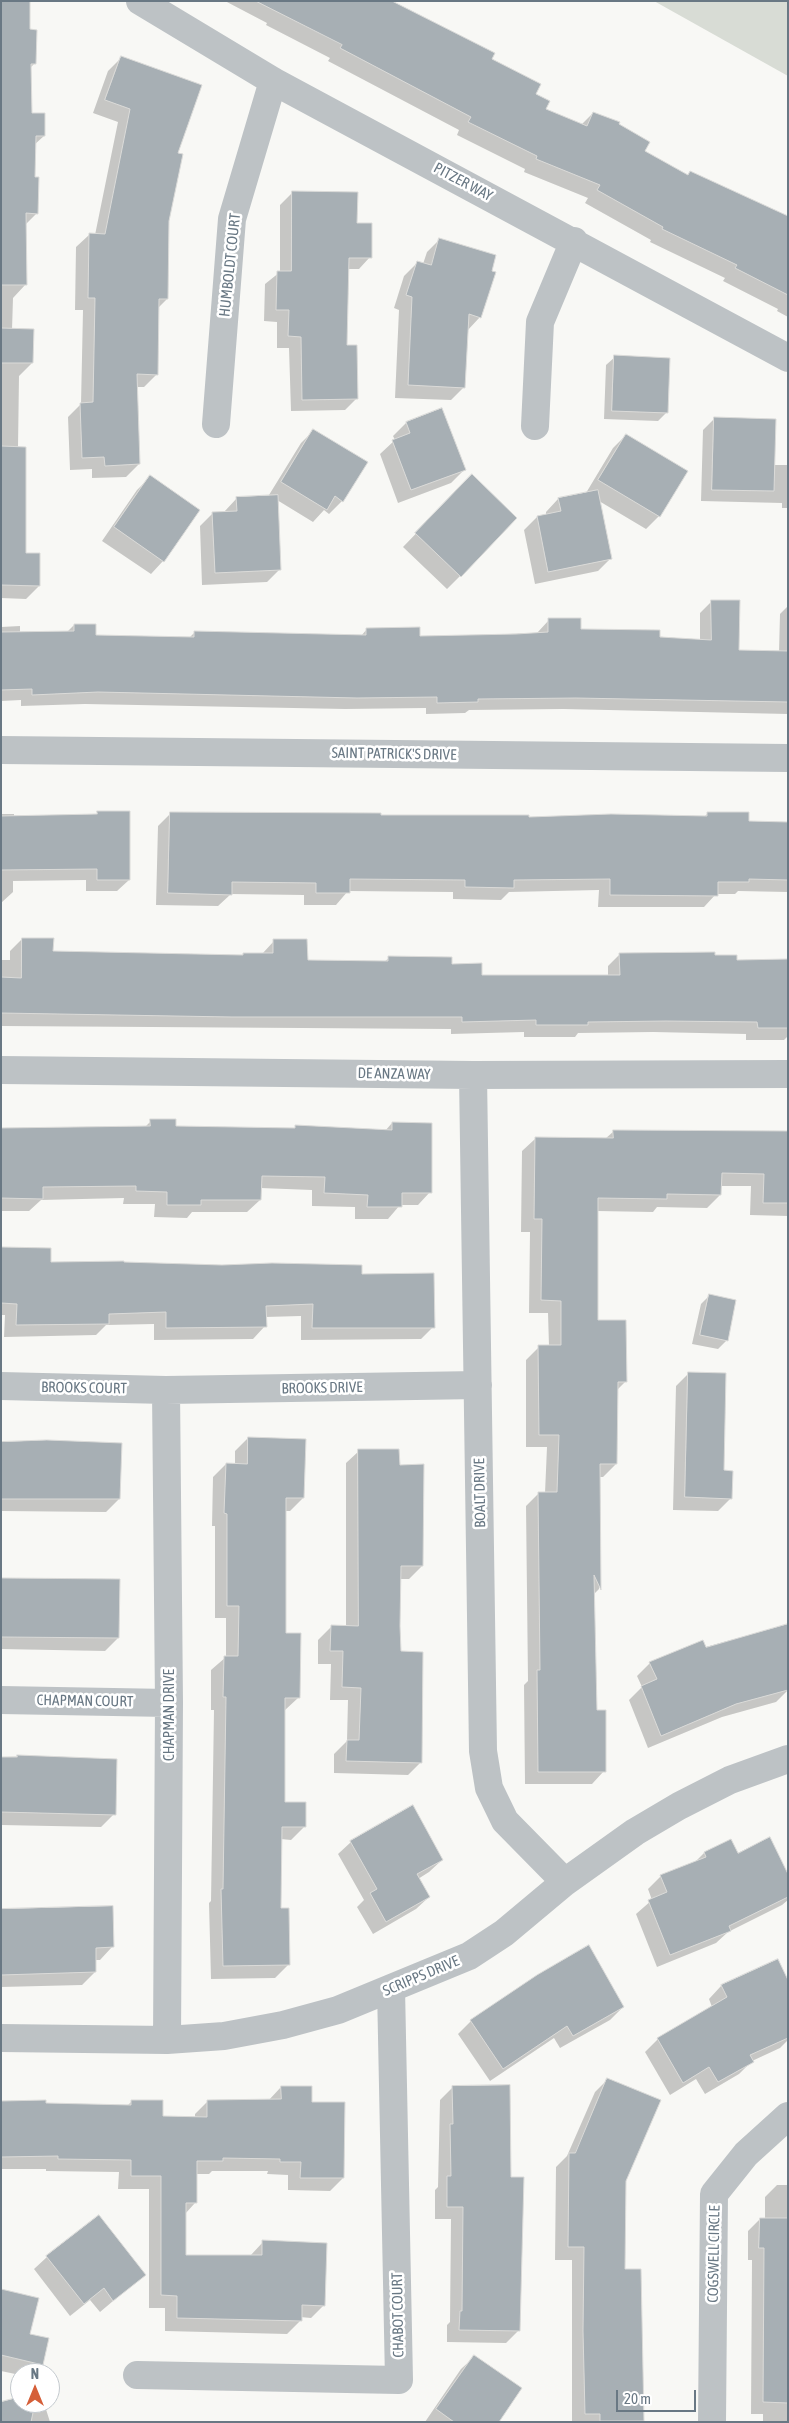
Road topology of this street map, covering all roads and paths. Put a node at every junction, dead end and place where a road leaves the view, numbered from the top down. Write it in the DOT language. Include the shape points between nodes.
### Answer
graph roads {
  1 [pos="140,1"];
  2 [pos="273,81"];
  3 [pos="574,241"];
  4 [pos="788,358"];
  5 [pos="216,424"];
  6 [pos="535,426"];
  7 [pos="1,750"];
  8 [pos="788,758"];
  9 [pos="1,1070"];
  10 [pos="788,1074"];
  11 [pos="473,1075"];
  12 [pos="478,1385"];
  13 [pos="1,1386"];
  14 [pos="166,1390"];
  15 [pos="1,1700"];
  16 [pos="170,1703"];
  17 [pos="788,1759"];
  18 [pos="565,1882"];
  19 [pos="391,1988"];
  20 [pos="1,2038"];
  21 [pos="167,2040"];
  22 [pos="788,2116"];
  23 [pos="137,2375"];
  24 [pos="712,2422"];
  1 -- 2 [label="street, PITZER WAY"];
  2 -- 3 [label="street, PITZER WAY"];
  2 -- 5 [label="street, HUMBOLDT COURT" via="232,219"];
  3 -- 4 [label="street, PITZER WAY"];
  3 -- 6 [label="street" via="540,322"];
  7 -- 8 [label="street, SAINT PATRICK'S DRIVE"];
  9 -- 11 [label="street, DE ANZA WAY"];
  10 -- 11 [label="street, DE ANZA WAY"];
  11 -- 12 [label="street, BOALT DRIVE"];
  12 -- 14 [label="street, BROOKS DRIVE"];
  12 -- 18 [label="street, BOALT DRIVE" via="483,1752 489,1788 505,1821"];
  13 -- 14 [label="street, BROOKS COURT"];
  14 -- 16 [label="street, CHAPMAN DRIVE"];
  15 -- 16 [label="street, CHAPMAN COURT"];
  16 -- 21 [label="street, CHAPMAN DRIVE"];
  17 -- 18 [label="street, SCRIPPS DRIVE" via="730,1780 679,1806 635,1832"];
  18 -- 19 [label="street, SCRIPPS DRIVE" via="511,1928 469,1956"];
  19 -- 21 [label="street, SCRIPPS DRIVE" via="338,2010 283,2025 224,2036"];
  19 -- 23 [label="street, CHABOT COURT" via="399,2380"];
  20 -- 21 [label="street, SCRIPPS DRIVE"];
  22 -- 24 [label="street, COGSWELL CIRCLE" via="746,2154 714,2194"];
}
